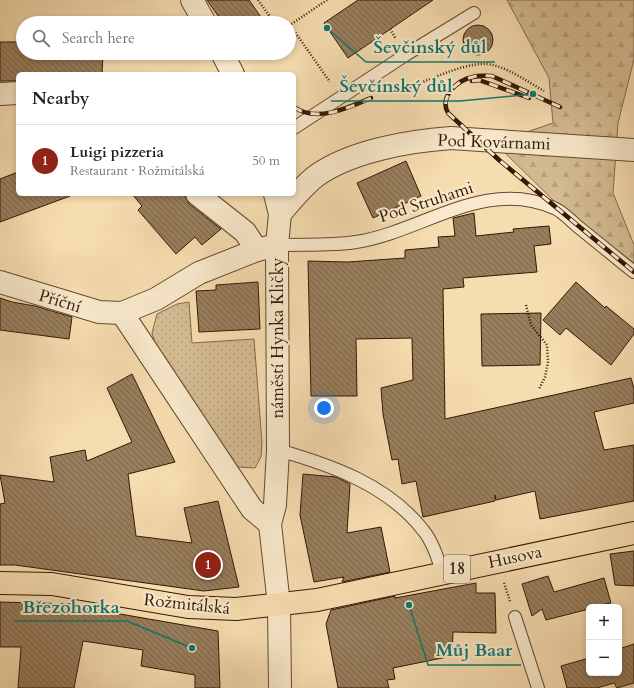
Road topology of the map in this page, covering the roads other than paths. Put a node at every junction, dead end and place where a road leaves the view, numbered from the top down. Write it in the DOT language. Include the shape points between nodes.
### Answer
graph roads {
  1 [pos="192,0"];
  2 [pos="474,13"];
  3 [pos="201,16"];
  4 [pos="226,60"];
  5 [pos="232,72"];
  6 [pos="16,93"];
  7 [pos="0,94"];
  8 [pos="296,127"];
  9 [pos="634,150"];
  10 [pos="296,195"];
  11 [pos="200,196"];
  12 [pos="294,196"];
  13 [pos="277,204"];
  14 [pos="267,247"];
  15 [pos="634,272"];
  16 [pos="0,282"];
  17 [pos="122,313"];
  18 [pos="278,450"];
  19 [pos="270,524"];
  20 [pos="634,533"];
  21 [pos="442,572"];
  22 [pos="0,583"];
  23 [pos="279,605"];
  24 [pos="515,617"];
  25 [pos="283,683"];
  26 [pos="538,688"];
  1 -- 3 [label="street"];
  2 -- 8 [label="lane"];
  4 -- 5 [label="street"];
  6 -- 7 [label="street"];
  9 -- 10 [label="street, Pod Kovárnami" via="451,138 415,141 393,145 336,166 317,176"];
  11 -- 14 [label="street"];
  12 -- 13 [label="street, Pod Kovárnami"];
  13 -- 14 [label="street"];
  14 -- 15 [label="lane, Pod Struhami" via="356,242 461,206 493,199 516,198 538,201 556,208"];
  14 -- 17 [label="street, náměstí Hynka Kličky" via="199,273 156,299"];
  14 -- 18 [label="street, náměstí Hynka Kličky"];
  16 -- 17 [label="street, Příční" via="99,312"];
  17 -- 19 [label="street" via="252,509"];
  18 -- 19 [label="street, náměstí Hynka Kličky" via="275,505"];
  18 -- 21 [label="lane" via="323,463 359,479 399,505 424,531"];
  19 -- 23 [label="street, náměstí Hynka Kličky"];
  20 -- 21 [label="main road, Husova / 18"];
  21 -- 23 [label="main road, Husova / 18" via="317,600"];
  22 -- 23 [label="main road, Rožmitálská / 18" via="52,584 214,610"];
  23 -- 25 [label="street, náměstí Hynka Kličky"];
  24 -- 26 [label="lane"];
}
